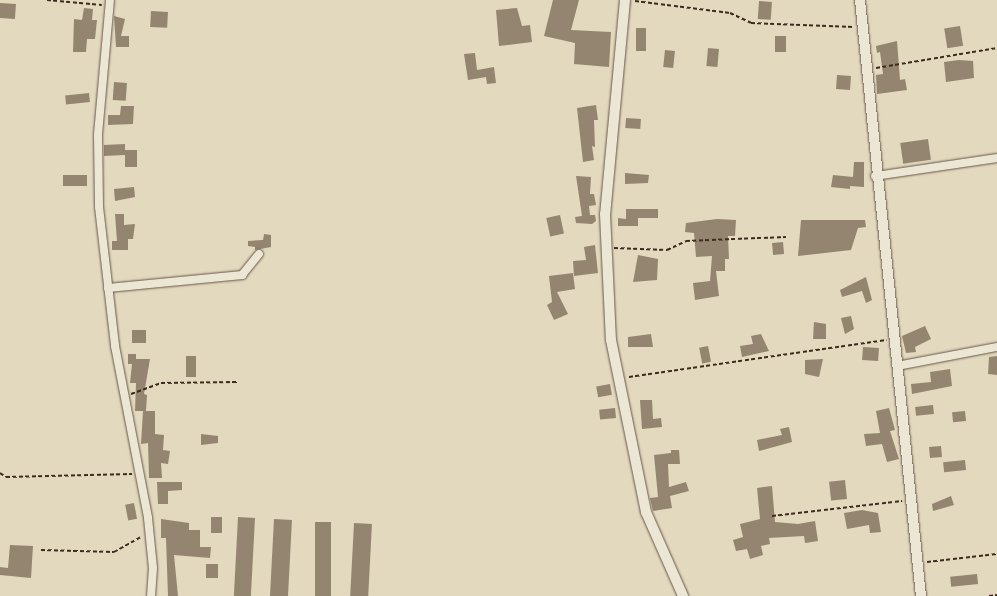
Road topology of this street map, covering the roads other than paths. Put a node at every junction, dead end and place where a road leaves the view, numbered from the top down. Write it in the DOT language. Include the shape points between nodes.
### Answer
graph roads {
  1 [pos="625,0"];
  2 [pos="860,0"];
  3 [pos="110,3"];
  4 [pos="997,158"];
  5 [pos="875,176"];
  6 [pos="259,254"];
  7 [pos="108,288"];
  8 [pos="997,347"];
  9 [pos="897,366"];
  10 [pos="152,596"];
  11 [pos="683,596"];
  12 [pos="921,596"];
  1 -- 11 [label="street" via="605,214 611,340 616,378 646,512"];
  2 -- 5 [label="street"];
  3 -- 7 [label="street" via="98,135 99,208"];
  4 -- 5 [label="street"];
  5 -- 9 [label="street"];
  6 -- 7 [label="street" via="242,275"];
  7 -- 10 [label="street" via="150,533"];
  8 -- 9 [label="street"];
  9 -- 12 [label="street"];
}
